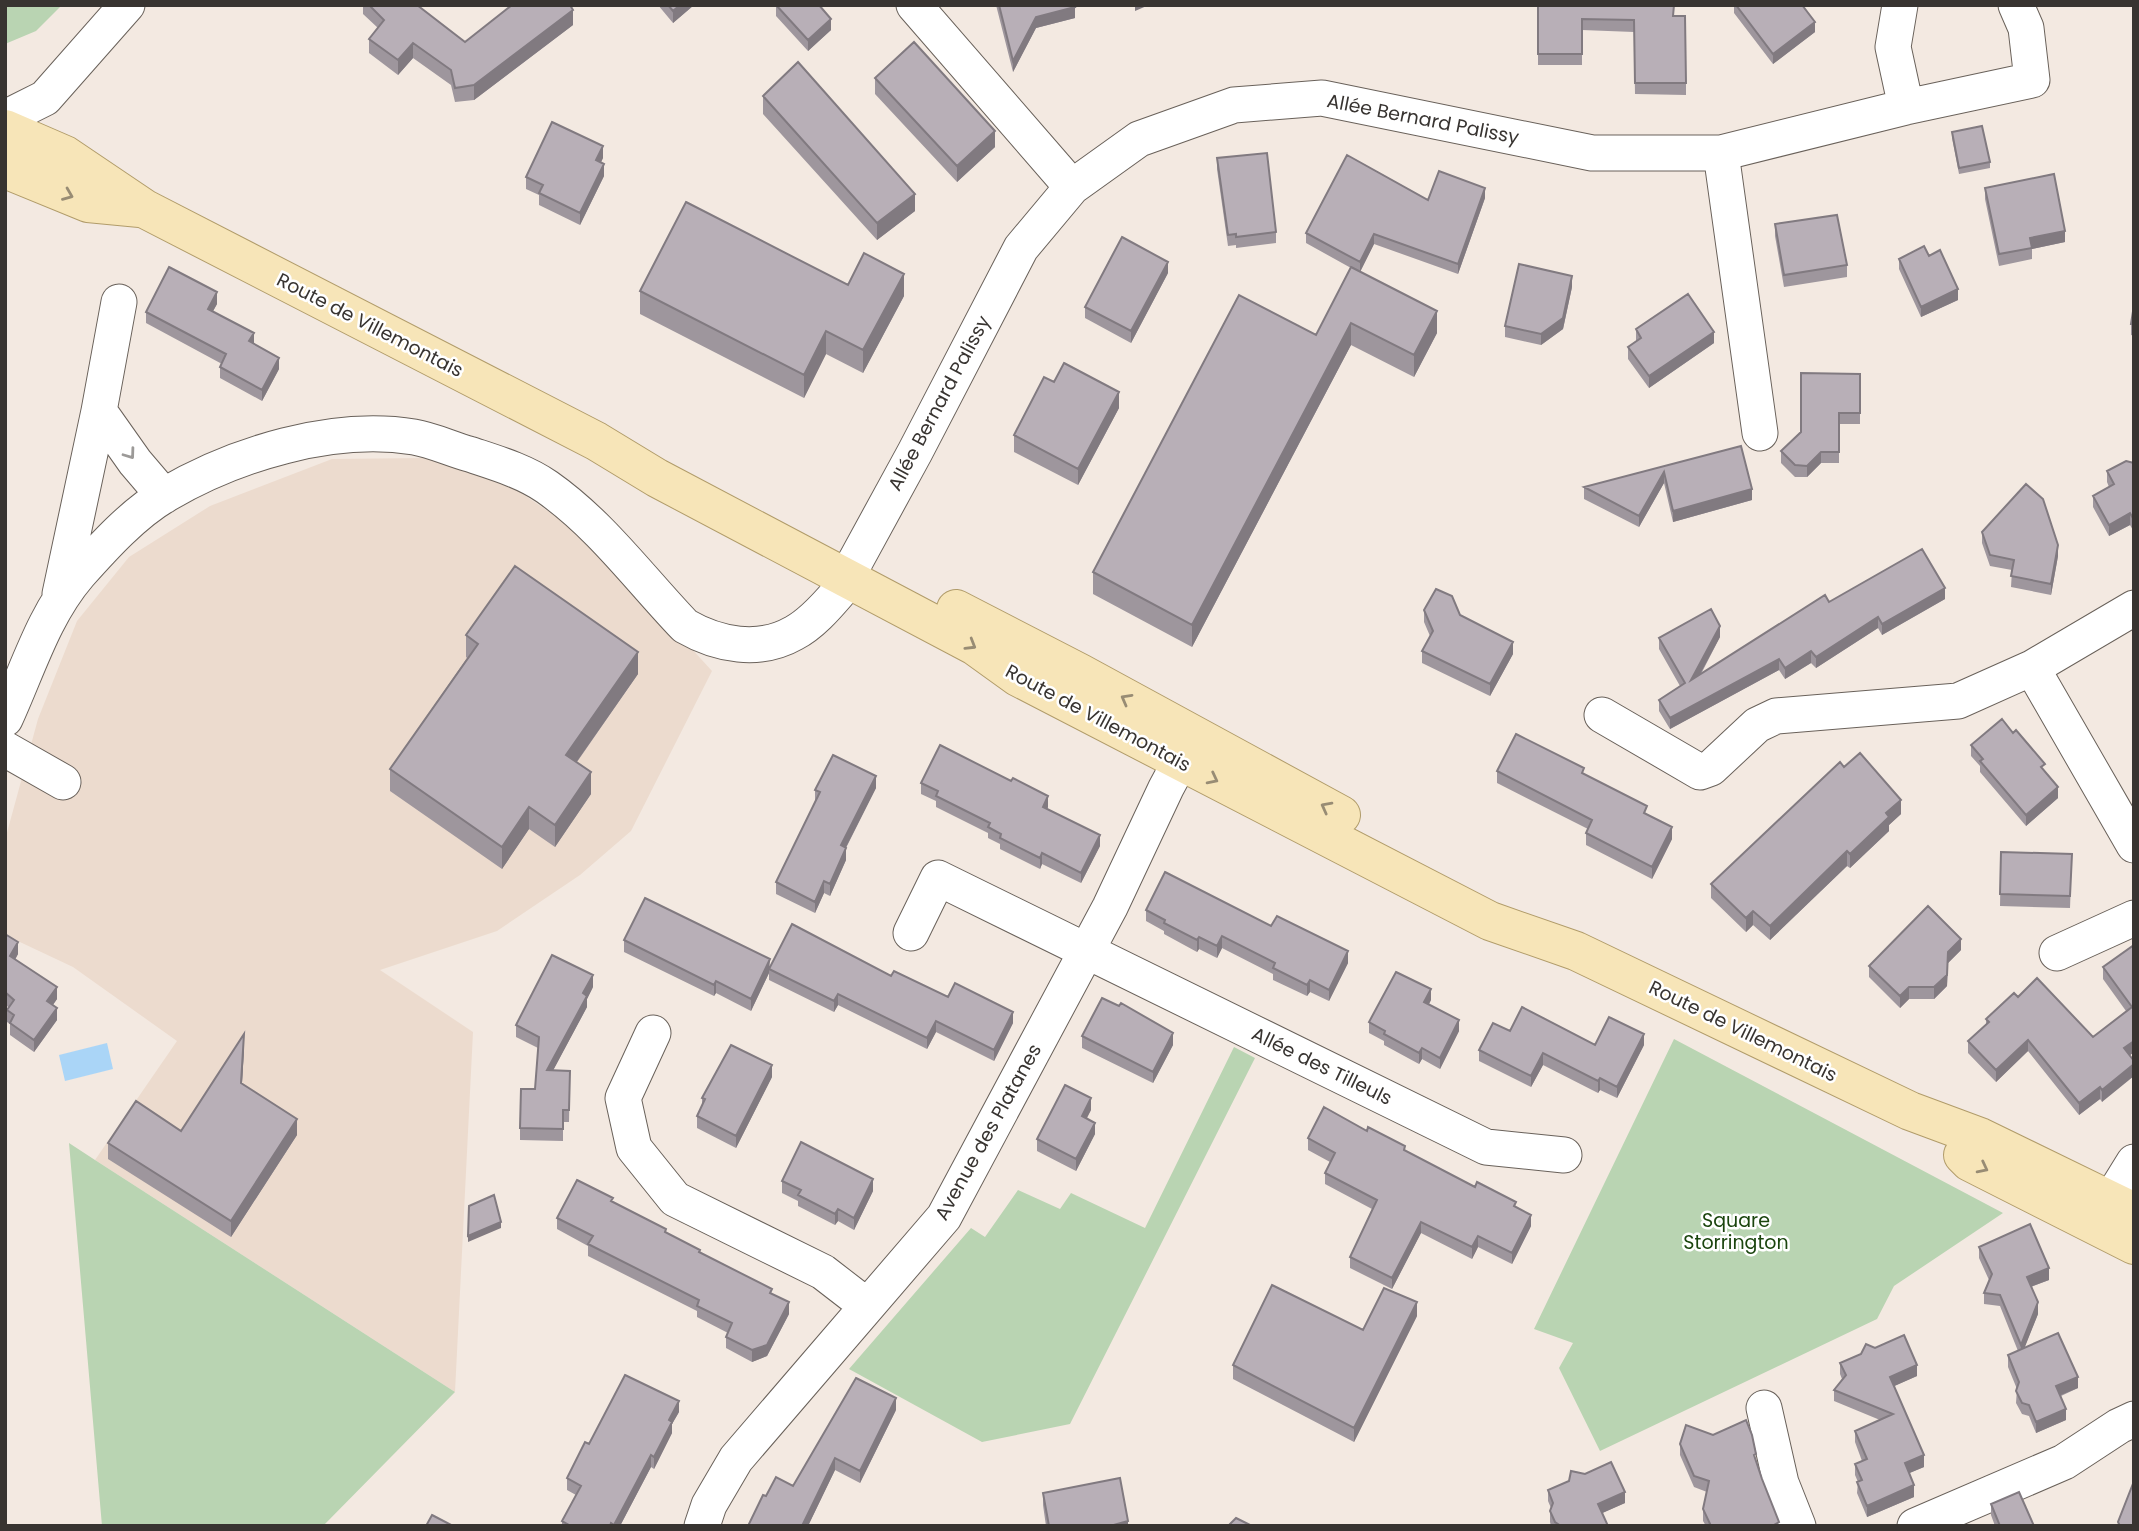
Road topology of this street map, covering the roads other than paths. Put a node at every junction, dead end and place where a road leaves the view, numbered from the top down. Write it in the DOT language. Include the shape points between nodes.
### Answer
graph roads {
  1 [pos="127,5"];
  2 [pos="914,5"];
  3 [pos="1900,5"];
  4 [pos="2016,5"];
  5 [pos="1906,107"];
  6 [pos="21,133"];
  7 [pos="1721,153"];
  8 [pos="1072,187"];
  9 [pos="120,302"];
  10 [pos="99,411"];
  11 [pos="1760,433"];
  12 [pos="164,496"];
  13 [pos="852,568"];
  14 [pos="59,600"];
  15 [pos="2134,608"];
  16 [pos="2032,668"];
  17 [pos="1602,715"];
  18 [pos="5,719"];
  19 [pos="5,749"];
  20 [pos="1187,749"];
  21 [pos="62,782"];
  22 [pos="2134,845"];
  23 [pos="2134,918"];
  24 [pos="911,933"];
  25 [pos="1087,950"];
  26 [pos="2057,953"];
  27 [pos="653,1034"];
  28 [pos="1564,1155"];
  29 [pos="2134,1162"];
  30 [pos="2112,1212"];
  31 [pos="2134,1245"];
  32 [pos="867,1306"];
  33 [pos="1764,1408"];
  34 [pos="2134,1419"];
  35 [pos="702,1526"];
  36 [pos="1798,1526"];
  37 [pos="1915,1526"];
  1 -- 6 [label="street"];
  2 -- 8 [label="street"];
  3 -- 5 [label="street" via="1893,47"];
  4 -- 5 [label="street, Allée Bernard Palissy" via="2025,29 2032,80"];
  5 -- 7 [label="street, Allée Bernard Palissy"];
  6 -- 13 [label="main road, Route de Villemontais" via="88,203 145,209 596,441 661,464"];
  7 -- 8 [label="street, Allée Bernard Palissy" via="1592,153 1322,98 1234,105 1139,139"];
  7 -- 11 [label="street"];
  8 -- 13 [label="street, Allée Bernard Palissy" via="1021,248"];
  9 -- 10 [label="street"];
  10 -- 12 [label="street, one-way"];
  10 -- 14 [label="street"];
  12 -- 13 [label="street, Allée Bernard Palissy" via="226,464 315,439 376,434 415,438 505,466 545,486 591,521 685,626 735,645 794,634 838,593"];
  12 -- 14 [label="street, Allée Bernard Palissy" via="133,519"];
  13 -- 20 [label="main road, Route de Villemontais" via="1032,648"];
  14 -- 18 [label="street"];
  15 -- 16 [label="street"];
  16 -- 17 [label="street" via="1958,701 1776,716 1757,725 1711,768 1700,772"];
  16 -- 22 [label="street"];
  19 -- 21 [label="street"];
  20 -- 25 [label="street, Avenue des Platanes"];
  20 -- 30 [label="main road, Route de Villemontais" via="1485,893 1576,951 1910,1111 1970,1161"];
  23 -- 26 [label="street"];
  24 -- 25 [label="street, Allée des Tilleuls" via="937,878"];
  25 -- 28 [label="street, Allée des Tilleuls" via="1486,1147"];
  25 -- 32 [label="street, Avenue des Platanes" via="944,1217"];
  27 -- 32 [label="street" via="622,1098 634,1148 676,1199 823,1272"];
  29 -- 30 [label="street"];
  30 -- 31 [label="main road, Route de Villemontais"];
  32 -- 35 [label="street, Avenue des Platanes" via="736,1459"];
  33 -- 36 [label="street" via="1781,1483"];
  34 -- 37 [label="street" via="2064,1462"];
}
